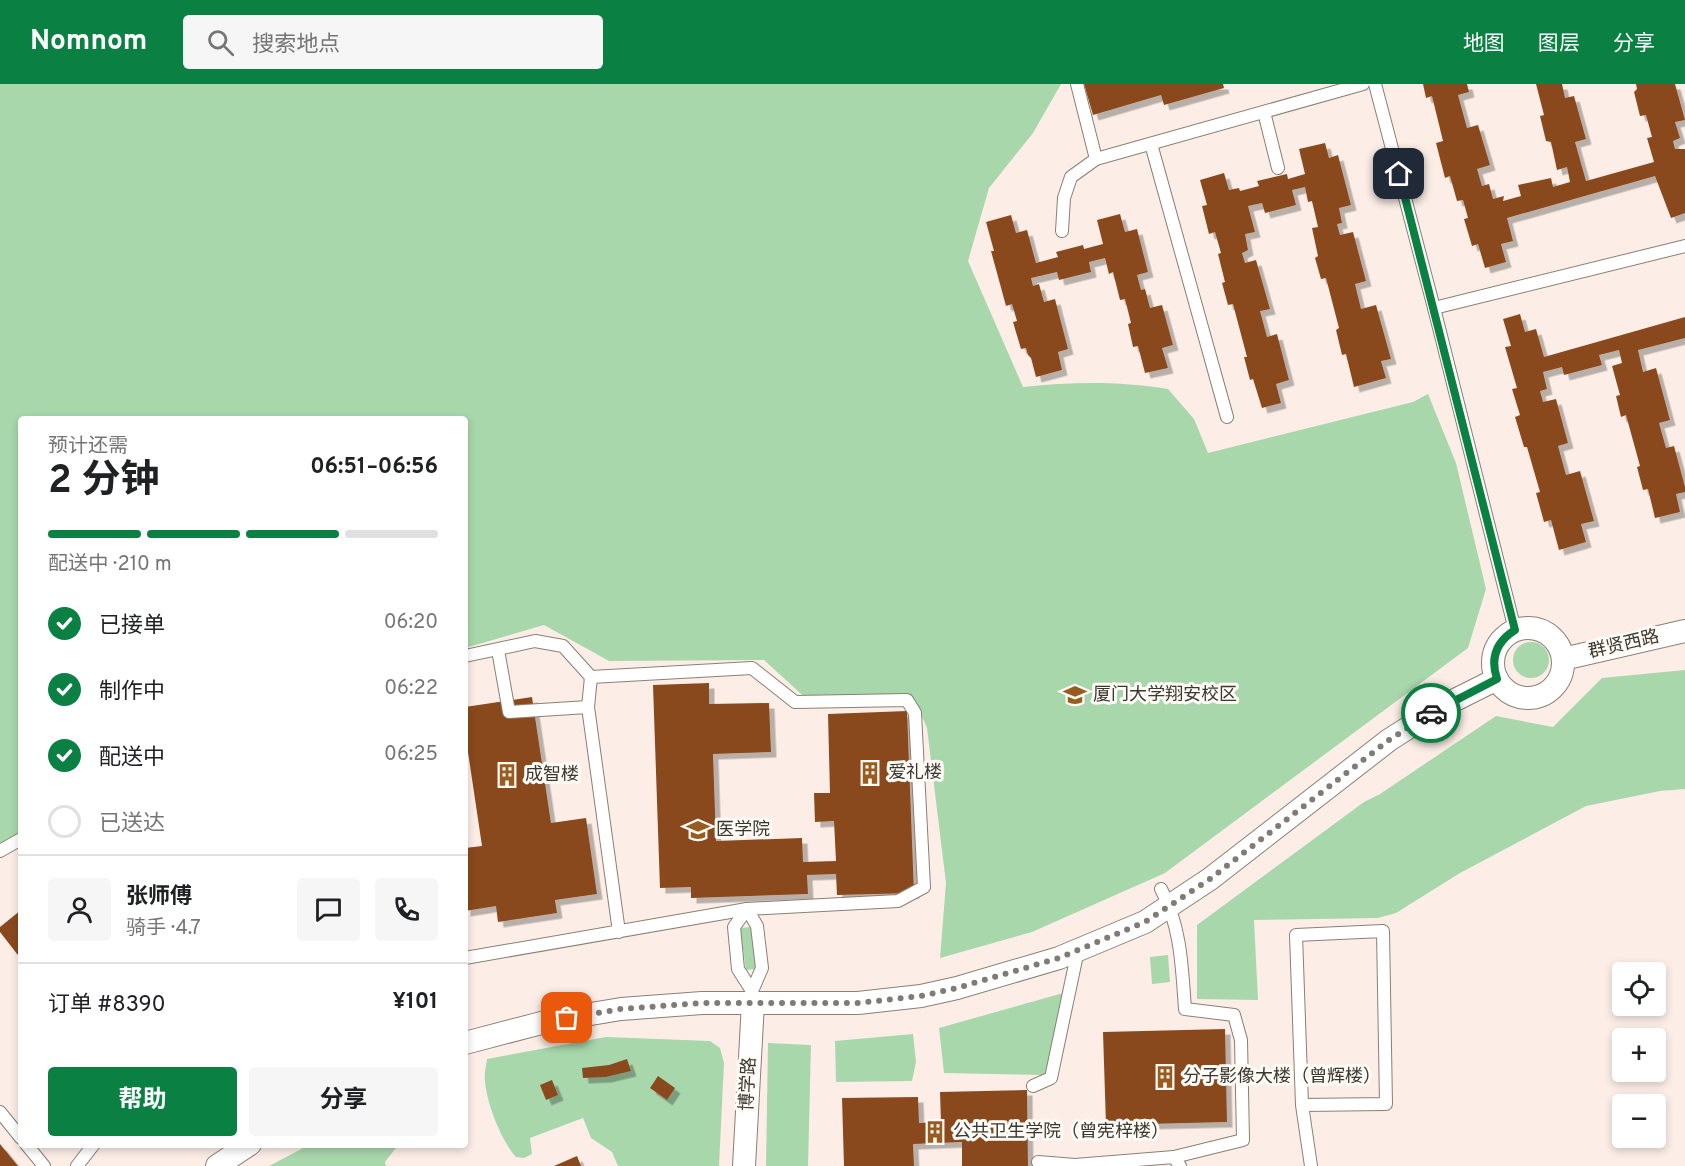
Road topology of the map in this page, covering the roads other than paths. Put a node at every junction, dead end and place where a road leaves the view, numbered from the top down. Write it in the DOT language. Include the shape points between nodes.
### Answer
graph roads {
  1 [pos="1077,84"];
  2 [pos="1363,84"];
  3 [pos="1375,84"];
  4 [pos="1264,112"];
  5 [pos="1152,144"];
  6 [pos="1096,159"];
  7 [pos="1278,168"];
  8 [pos="1062,231"];
  9 [pos="1685,246"];
  10 [pos="1434,308"];
  11 [pos="1227,417"];
  12 [pos="1515,630"];
  13 [pos="1685,631"];
  14 [pos="498,650"];
  15 [pos="468,655"];
  16 [pos="1563,659"];
  17 [pos="591,677"];
  18 [pos="1497,679"];
  19 [pos="588,707"];
  20 [pos="18,841"];
  21 [pos="0,851"];
  22 [pos="1166,897"];
  23 [pos="747,909"];
  24 [pos="619,932"];
  25 [pos="1078,950"];
  26 [pos="468,957"];
  27 [pos="752,997"];
  28 [pos="468,1042"];
  29 [pos="1033,1086"];
  30 [pos="1302,1105"];
  31 [pos="0,1112"];
  32 [pos="18,1134"];
  33 [pos="29,1148"];
  34 [pos="91,1148"];
  35 [pos="244,1148"];
  36 [pos="1177,1161"];
  37 [pos="1038,1162"];
  38 [pos="44,1166"];
  39 [pos="77,1166"];
  40 [pos="217,1166"];
  41 [pos="744,1166"];
  42 [pos="1311,1166"];
  1 -- 6 [label="lane"];
  2 -- 4 [label="lane"];
  3 -- 10 [label="lane"];
  4 -- 5 [label="lane"];
  4 -- 7 [label="lane"];
  5 -- 6 [label="lane"];
  5 -- 11 [label="lane"];
  6 -- 8 [label="lane" via="1071,177 1064,198"];
  9 -- 10 [label="lane"];
  10 -- 12 [label="lane"];
  12 -- 16 [label="street" via="1537,628 1547,633 1558,644"];
  12 -- 18 [label="street" via="1497,645 1493,668"];
  13 -- 16 [label="street, 群贤西路"];
  14 -- 15 [label="lane"];
  14 -- 17 [label="lane" via="535,641 563,646"];
  14 -- 19 [label="lane" via="509,712"];
  16 -- 18 [label="street" via="1559,680 1544,695 1522,698 1503,688"];
  17 -- 19 [label="lane"];
  17 -- 23 [label="lane" via="752,668 795,702 907,700 915,713 924,887 898,902"];
  18 -- 22 [label="street" via="1439,708 1389,740 1210,879"];
  19 -- 24 [label="lane"];
  20 -- 21 [label="lane"];
  22 -- 25 [label="street" via="1145,922"];
  22 -- 36 [label="lane" via="1179,943 1185,1009 1234,1015 1241,1040 1243,1140"];
  23 -- 24 [label="lane"];
  23 -- 27 [label="lane" via="757,926 762,968"];
  23 -- 27 [label="lane" via="734,927 738,969"];
  24 -- 26 [label="lane"];
  25 -- 27 [label="street" via="921,996 858,1003"];
  25 -- 29 [label="lane" via="1051,1078"];
  27 -- 28 [label="street" via="621,1009 549,1021"];
  27 -- 41 [label="street, 博学路"];
  30 -- 30 [label="lane" via="1386,1104 1383,931 1296,935"];
  30 -- 42 [label="lane"];
  31 -- 32 [label="lane"];
  33 -- 38 [label="lane"];
  34 -- 39 [label="lane"];
  35 -- 40 [label="street"];
  36 -- 37 [label="lane" via="1075,1165"];
}
